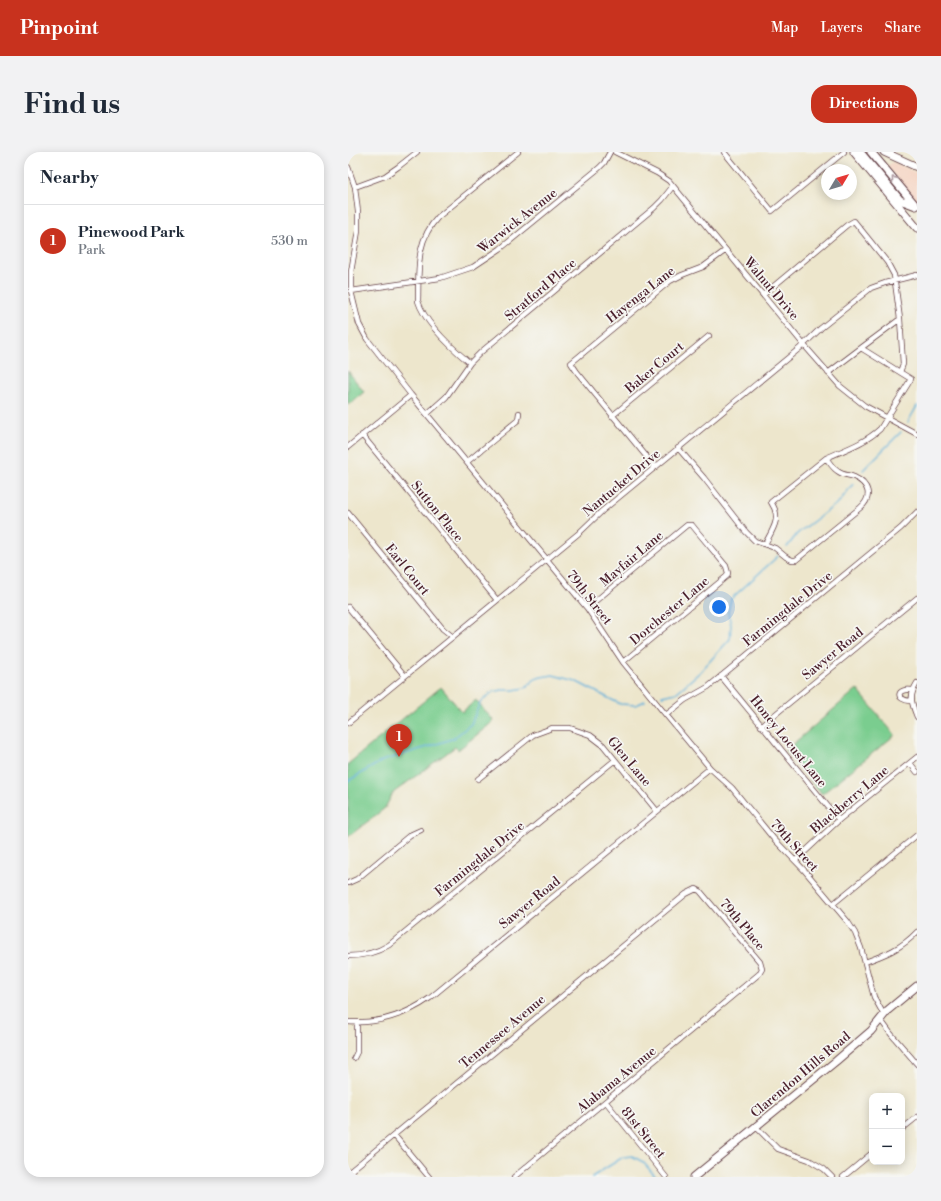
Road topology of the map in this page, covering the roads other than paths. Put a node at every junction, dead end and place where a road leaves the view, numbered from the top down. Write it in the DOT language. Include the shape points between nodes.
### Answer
graph roads {
  1 [pos="417,152"];
  2 [pos="518,152"];
  3 [pos="610,152"];
  4 [pos="615,152"];
  5 [pos="724,152"];
  6 [pos="844,152"];
  7 [pos="854,152"];
  8 [pos="860,152"];
  9 [pos="871,152"];
  10 [pos="884,152"];
  11 [pos="348,167"];
  12 [pos="917,167"];
  13 [pos="673,186"];
  14 [pos="355,187"];
  15 [pos="916,207"];
  16 [pos="917,228"];
  17 [pos="726,250"];
  18 [pos="917,275"];
  19 [pos="896,280"];
  20 [pos="419,282"];
  21 [pos="351,291"];
  22 [pos="763,295"];
  23 [pos="900,319"];
  24 [pos="709,336"];
  25 [pos="804,345"];
  26 [pos="861,348"];
  27 [pos="470,363"];
  28 [pos="900,372"];
  29 [pos="828,373"];
  30 [pos="411,395"];
  31 [pos="519,413"];
  32 [pos="427,414"];
  33 [pos="612,416"];
  34 [pos="887,418"];
  35 [pos="917,434"];
  36 [pos="362,435"];
  37 [pos="348,447"];
  38 [pos="678,448"];
  39 [pos="826,458"];
  40 [pos="467,462"];
  41 [pos="655,467"];
  42 [pos="917,512"];
  43 [pos="348,513"];
  44 [pos="765,544"];
  45 [pos="546,560"];
  46 [pos="728,573"];
  47 [pos="917,598"];
  48 [pos="497,600"];
  49 [pos="348,607"];
  50 [pos="587,608"];
  51 [pos="453,637"];
  52 [pos="623,662"];
  53 [pos="405,676"];
  54 [pos="721,676"];
  55 [pos="917,683"];
  56 [pos="912,690"];
  57 [pos="911,701"];
  58 [pos="666,715"];
  59 [pos="917,717"];
  60 [pos="348,723"];
  61 [pos="762,726"];
  62 [pos="917,757"];
  63 [pos="615,760"];
  64 [pos="910,763"];
  65 [pos="710,768"];
  66 [pos="917,772"];
  67 [pos="478,779"];
  68 [pos="657,811"];
  69 [pos="839,820"];
  70 [pos="422,830"];
  71 [pos="917,835"];
  72 [pos="796,860"];
  73 [pos="348,883"];
  74 [pos="833,904"];
  75 [pos="670,906"];
  76 [pos="917,932"];
  77 [pos="348,956"];
  78 [pos="865,962"];
  79 [pos="917,986"];
  80 [pos="732,998"];
  81 [pos="882,1017"];
  82 [pos="348,1022"];
  83 [pos="357,1023"];
  84 [pos="354,1058"];
  85 [pos="917,1064"];
  86 [pos="606,1102"];
  87 [pos="917,1116"];
  88 [pos="905,1126"];
  89 [pos="756,1127"];
  90 [pos="394,1135"];
  91 [pos="869,1155"];
  92 [pos="348,1172"];
  93 [pos="429,1177"];
  94 [pos="514,1177"];
  95 [pos="666,1177"];
  96 [pos="694,1177"];
  97 [pos="832,1177"];
  98 [pos="843,1177"];
  1 -- 14 [label="street" via="385,176"];
  2 -- 20 [label="street" via="432,224 424,237 420,251"];
  3 -- 20 [label="street, Warwick Avenue" via="599,168 487,258 456,274"];
  4 -- 13 [label="street, Walnut Drive" via="657,173"];
  5 -- 6 [label="street" via="772,211"];
  7 -- 16 [label="street"];
  8 -- 15 [label="street" via="900,200"];
  15 -- 9 [label="street, one-way"];
  10 -- 12 [label="street"];
  11 -- 14 [label="street, 79th Street"];
  13 -- 17 [label="street, Walnut Drive"];
  13 -- 27 [label="street, Stratford Place" via="654,208"];
  14 -- 21 [label="street, 79th Street" via="358,231 351,272"];
  17 -- 22 [label="street, Walnut Drive"];
  17 -- 33 [label="street, Hayenga Lane" via="703,267 670,282 571,363"];
  18 -- 19 [label="street, Nantucket Drive"];
  19 -- 22 [label="street" via="887,262 854,221"];
  19 -- 23 [label="street"];
  19 -- 25 [label="street, Nantucket Drive" via="878,285 866,292"];
  20 -- 21 [label="street, Warwick Avenue"];
  20 -- 27 [label="street" via="418,301 426,316 448,344"];
  21 -- 30 [label="street, 79th Street" via="363,332"];
  22 -- 25 [label="street, Walnut Drive"];
  23 -- 26 [label="street"];
  23 -- 28 [label="street"];
  24 -- 33 [label="street, Baker Court"];
  25 -- 29 [label="street, Walnut Drive"];
  25 -- 38 [label="street, Nantucket Drive"];
  26 -- 28 [label="street"];
  26 -- 29 [label="street"];
  27 -- 32 [label="street, Stratford Place" via="451,391"];
  28 -- 34 [label="street" via="910,379"];
  29 -- 34 [label="street, Walnut Drive" via="857,400"];
  30 -- 32 [label="street, 79th Street"];
  30 -- 36 [label="street"];
  31 -- 40 [label="street" via="518,420"];
  32 -- 40 [label="street, 79th Street"];
  33 -- 41 [label="street"];
  34 -- 35 [label="street, Walnut Drive"];
  34 -- 39 [label="street" via="874,434"];
  36 -- 37 [label="street"];
  36 -- 48 [label="street, Sutton Place"];
  38 -- 41 [label="street, Nantucket Drive"];
  38 -- 44 [label="street" via="746,532 755,541"];
  39 -- 44 [label="street" via="771,502 777,516"];
  39 -- 44 [label="street" via="837,471 863,483 868,493 865,504 796,560"];
  40 -- 45 [label="street, 79th Street"];
  41 -- 45 [label="street, Nantucket Drive"];
  42 -- 54 [label="street, Farmingdale Drive" via="901,528"];
  43 -- 51 [label="street, Earl Court" via="443,629"];
  45 -- 48 [label="street, Nantucket Drive"];
  45 -- 50 [label="street, 79th Street"];
  46 -- 50 [label="street, Mayfair Lane" via="726,566 690,524"];
  46 -- 52 [label="street, Dorchester Lane" via="723,580"];
  47 -- 61 [label="street, Sawyer Road"];
  48 -- 51 [label="street, Nantucket Drive"];
  49 -- 53 [label="street"];
  50 -- 52 [label="street, 79th Street"];
  51 -- 53 [label="street, Nantucket Drive"];
  52 -- 58 [label="street, 79th Street"];
  53 -- 60 [label="street, Nantucket Drive"];
  54 -- 58 [label="street, Farmingdale Drive"];
  54 -- 61 [label="street, Honey Locust Lane"];
  55 -- 56 [label="street"];
  56 -- 57 [label="street"];
  56 -- 57 [label="street" via="900,691 899,695 904,701"];
  57 -- 59 [label="street"];
  58 -- 65 [label="street, 79th Street"];
  61 -- 69 [label="street, Honey Locust Lane"];
  62 -- 64 [label="street, Blackberry Lane"];
  63 -- 67 [label="street, Glen Lane" via="599,741 585,732 570,728 552,728 533,735"];
  63 -- 68 [label="street, Glen Lane"];
  63 -- 77 [label="street, Farmingdale Drive" via="389,945 368,955"];
  64 -- 66 [label="street"];
  64 -- 69 [label="street, Blackberry Lane"];
  65 -- 68 [label="street, Sawyer Road"];
  65 -- 72 [label="street, 79th Street" via="732,788 773,838"];
  68 -- 83 [label="street, Sawyer Road" via="430,998 392,1017"];
  69 -- 72 [label="street, Blackberry Lane"];
  70 -- 73 [label="street" via="410,835 357,879"];
  71 -- 74 [label="street"];
  72 -- 74 [label="street, 79th Street"];
  74 -- 78 [label="street, 79th Street" via="848,922"];
  75 -- 80 [label="street, 79th Place" via="691,890 700,891 760,962 762,969 759,974"];
  75 -- 90 [label="street, Tennessee Avenue"];
  76 -- 78 [label="street" via="893,951"];
  78 -- 81 [label="street, 79th Street"];
  79 -- 81 [label="street, Clarendon Hills Road"];
  80 -- 86 [label="street, Alabama Avenue"];
  81 -- 85 [label="street, 79th Street" via="891,1034"];
  81 -- 89 [label="street, Clarendon Hills Road" via="836,1061"];
  82 -- 83 [label="street, Sawyer Road"];
  83 -- 84 [label="street" via="357,1052"];
  86 -- 94 [label="street, Alabama Avenue"];
  86 -- 95 [label="street, 81st Street"];
  87 -- 88 [label="street"];
  89 -- 96 [label="street, Clarendon Hills Road"];
  89 -- 97 [label="street" via="778,1149 809,1160"];
  90 -- 92 [label="street, Tennessee Avenue"];
  90 -- 93 [label="street"];
  91 -- 98 [label="street"];
}
